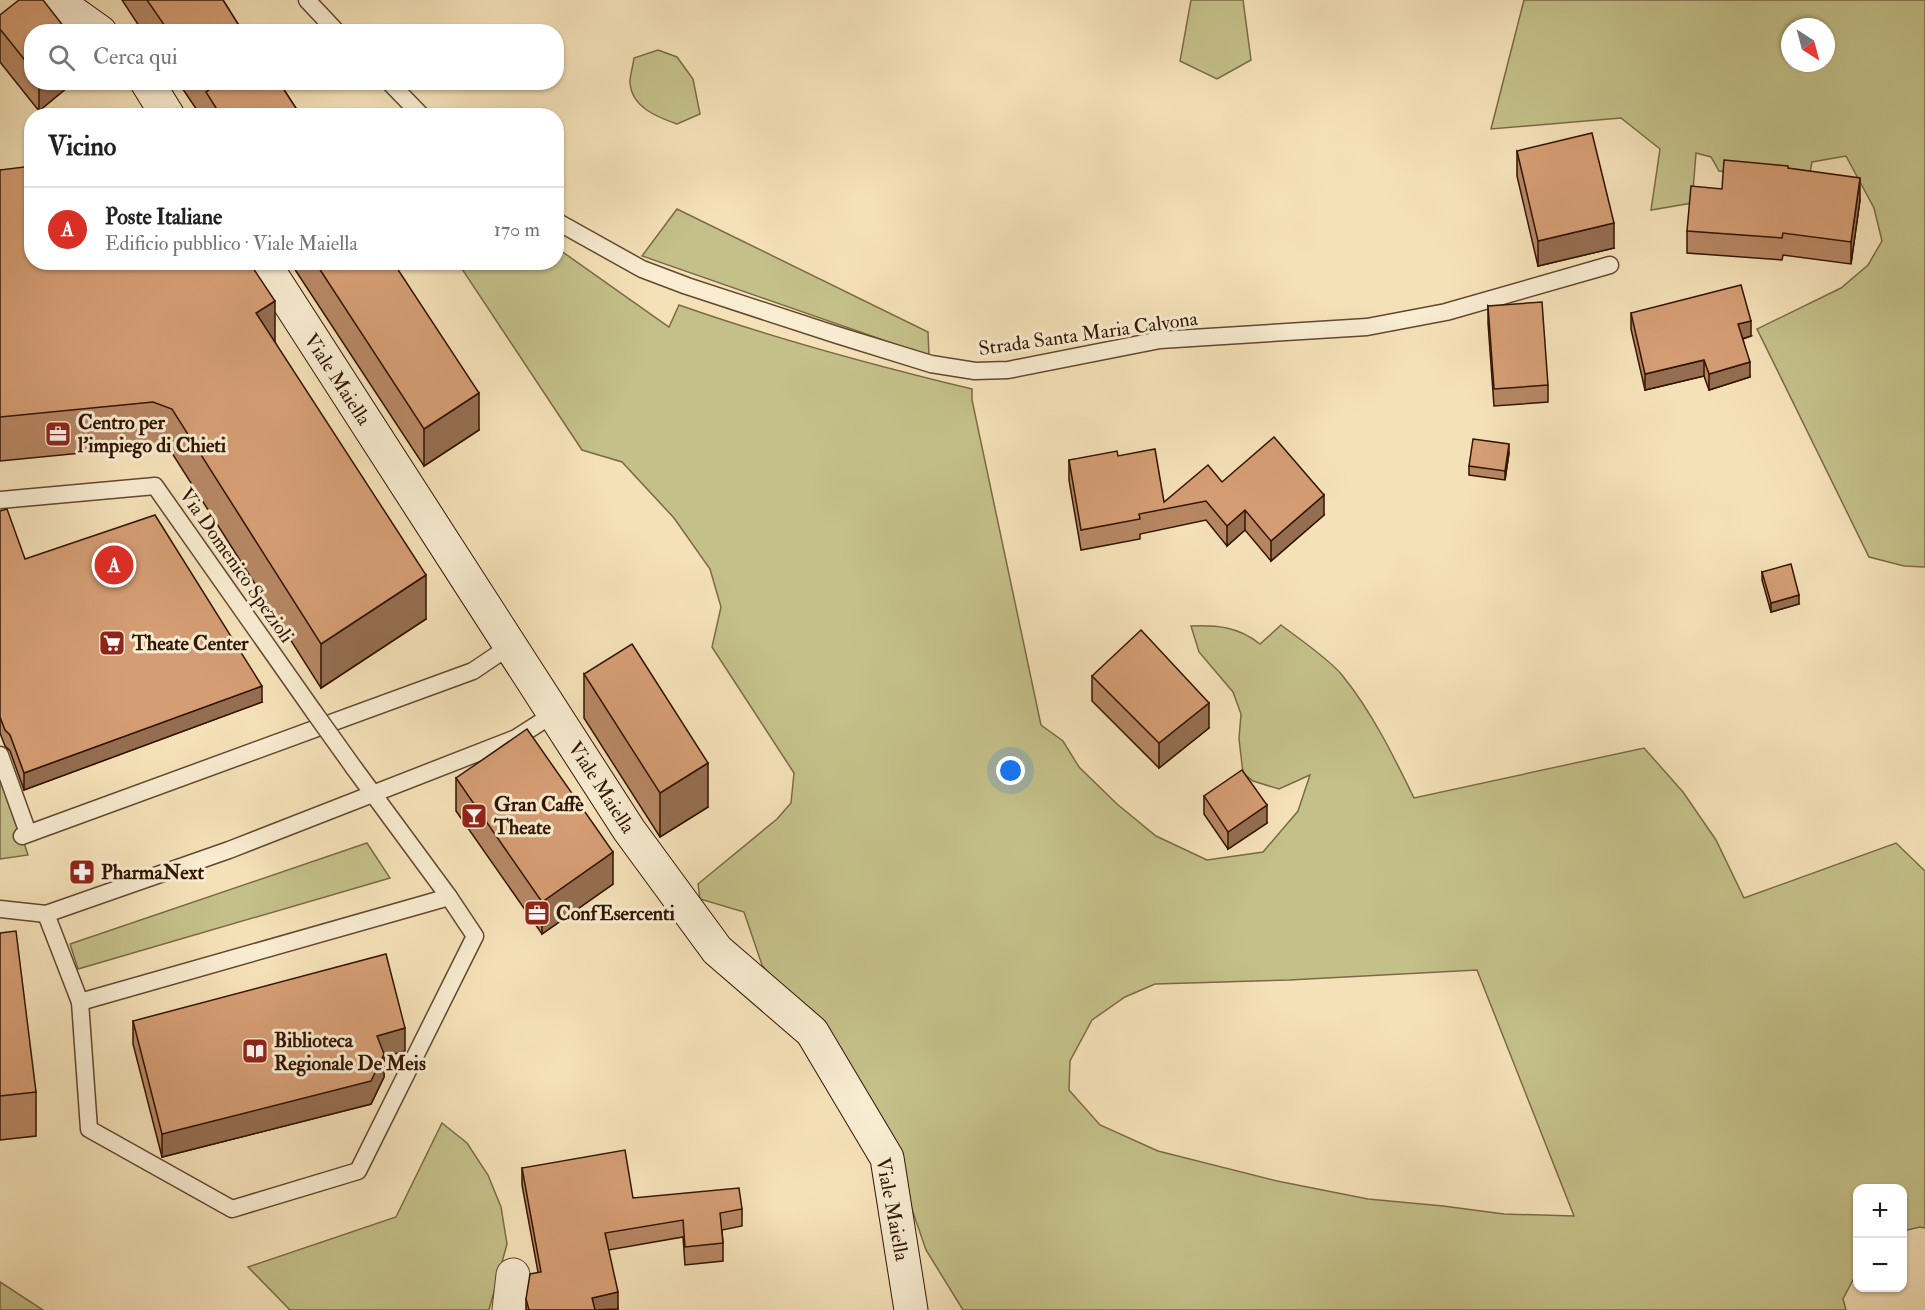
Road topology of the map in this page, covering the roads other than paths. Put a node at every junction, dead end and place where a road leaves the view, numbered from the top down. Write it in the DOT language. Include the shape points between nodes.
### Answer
graph roads {
  1 [pos="55,0"];
  2 [pos="90,0"];
  3 [pos="308,0"];
  4 [pos="89,24"];
  5 [pos="106,24"];
  6 [pos="330,24"];
  7 [pos="152,90"];
  8 [pos="397,90"];
  9 [pos="163,108"];
  10 [pos="414,108"];
  11 [pos="564,225"];
  12 [pos="1610,265"];
  13 [pos="268,270"];
  14 [pos="0,500"];
  15 [pos="510,646"];
  16 [pos="555,713"];
  17 [pos="0,755"];
  18 [pos="374,795"];
  19 [pos="449,897"];
  20 [pos="0,909"];
  21 [pos="45,914"];
  22 [pos="80,1002"];
  23 [pos="513,1275"];
  24 [pos="509,1310"];
  25 [pos="911,1310"];
  1 -- 4 [label="main road"];
  2 -- 5 [label="main road"];
  3 -- 6 [label="lane"];
  7 -- 9 [label="main road"];
  8 -- 10 [label="lane"];
  11 -- 12 [label="lane, Strada Santa Maria Calvona" via="642,269 687,286 931,364 975,372 1008,370 1160,340 1367,327 1446,312"];
  13 -- 15 [label="main road, Viale Maiella"];
  14 -- 18 [label="lane, Via Domenico Spezioli, bridge" via="155,486"];
  15 -- 16 [label="main road, Viale Maiella"];
  15 -- 17 [label="lane" via="473,671 25,834"];
  16 -- 18 [label="lane" via="516,738"];
  16 -- 25 [label="main road, Viale Maiella" via="630,830 717,950 818,1041 887,1158"];
  18 -- 19 [label="lane, Via Domenico Spezioli"];
  18 -- 21 [label="lane"];
  19 -- 22 [label="lane"];
  19 -- 22 [label="lane, Via Domenico Spezioli" via="475,936 358,1171 232,1209 89,1129"];
  20 -- 21 [label="lane"];
  21 -- 22 [label="lane, Via Domenico Spezioli"];
  23 -- 24 [label="main road"];
}
